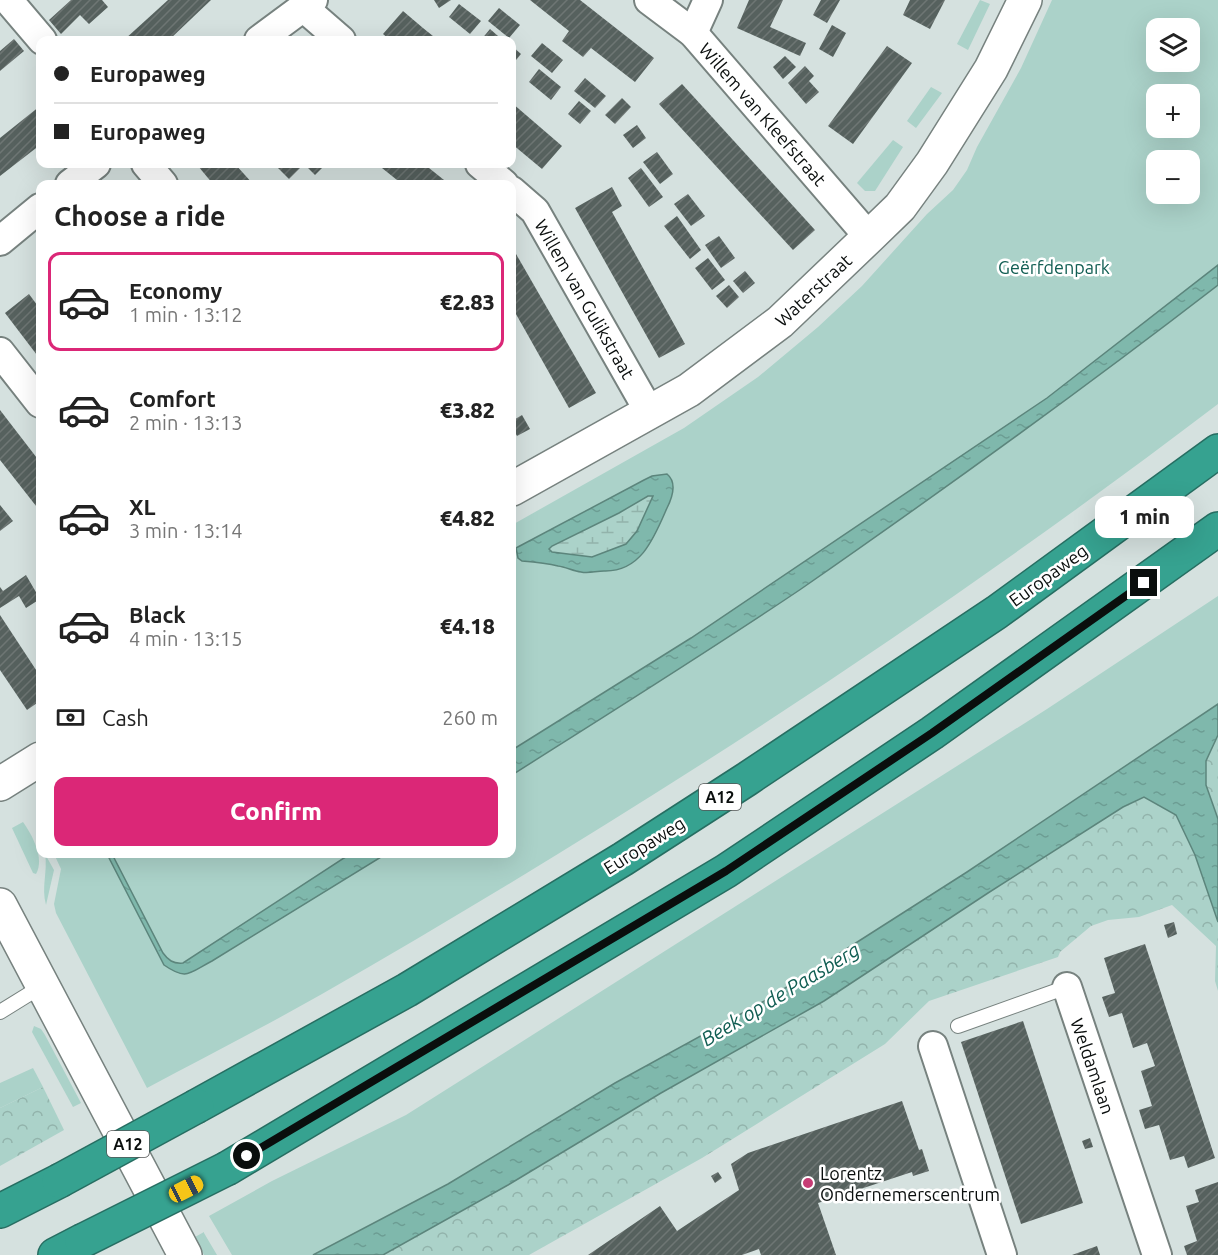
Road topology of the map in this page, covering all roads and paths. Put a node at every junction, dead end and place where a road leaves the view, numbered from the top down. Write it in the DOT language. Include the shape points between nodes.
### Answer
graph roads {
  1 [pos="8,0"];
  2 [pos="648,0"];
  3 [pos="708,0"];
  4 [pos="1025,0"];
  5 [pos="308,4"];
  6 [pos="693,33"];
  7 [pos="39,36"];
  8 [pos="264,36"];
  9 [pos="337,36"];
  10 [pos="91,168"];
  11 [pos="149,168"];
  12 [pos="485,168"];
  13 [pos="75,180"];
  14 [pos="160,180"];
  15 [pos="499,180"];
  16 [pos="516,194"];
  17 [pos="36,211"];
  18 [pos="869,237"];
  19 [pos="0,241"];
  20 [pos="0,352"];
  21 [pos="36,398"];
  22 [pos="650,413"];
  23 [pos="1218,451"];
  24 [pos="516,487"];
  25 [pos="1218,529"];
  26 [pos="36,762"];
  27 [pos="0,784"];
  28 [pos="0,905"];
  29 [pos="42,986"];
  30 [pos="1067,987"];
  31 [pos="6,1002"];
  32 [pos="0,1012"];
  33 [pos="958,1026"];
  34 [pos="933,1046"];
  35 [pos="0,1211"];
  36 [pos="69,1248"];
  37 [pos="185,1255"];
  38 [pos="1002,1255"];
  39 [pos="1157,1255"];
  1 -- 7 [label="street"];
  2 -- 6 [label="street, Willem van Kleefstraat"];
  3 -- 6 [label="street"];
  4 -- 18 [label="street, Waterstraat" via="991,69 932,163 900,207"];
  5 -- 8 [label="street"];
  5 -- 9 [label="street"];
  6 -- 18 [label="street, Willem van Kleefstraat"];
  10 -- 13 [label="street"];
  11 -- 14 [label="street"];
  12 -- 15 [label="street"];
  16 -- 22 [label="street, Willem van Gulikstraat" via="535,211"];
  17 -- 19 [label="street"];
  18 -- 22 [label="street, Waterstraat" via="780,322 689,390"];
  20 -- 21 [label="street"];
  22 -- 24 [label="street, Waterstraat"];
  23 -- 35 [label="highway, Europaweg / A12, bridge" via="997,612 623,859 407,990"];
  25 -- 36 [label="highway, bridge" via="932,733 726,871 228,1168"];
  26 -- 27 [label="street"];
  28 -- 29 [label="street"];
  29 -- 31 [label="lane"];
  29 -- 37 [label="street"];
  30 -- 33 [label="lane, Weldamlaan"];
  30 -- 39 [label="street, Weldamlaan"];
  31 -- 32 [label="lane"];
  34 -- 38 [label="street"];
}
